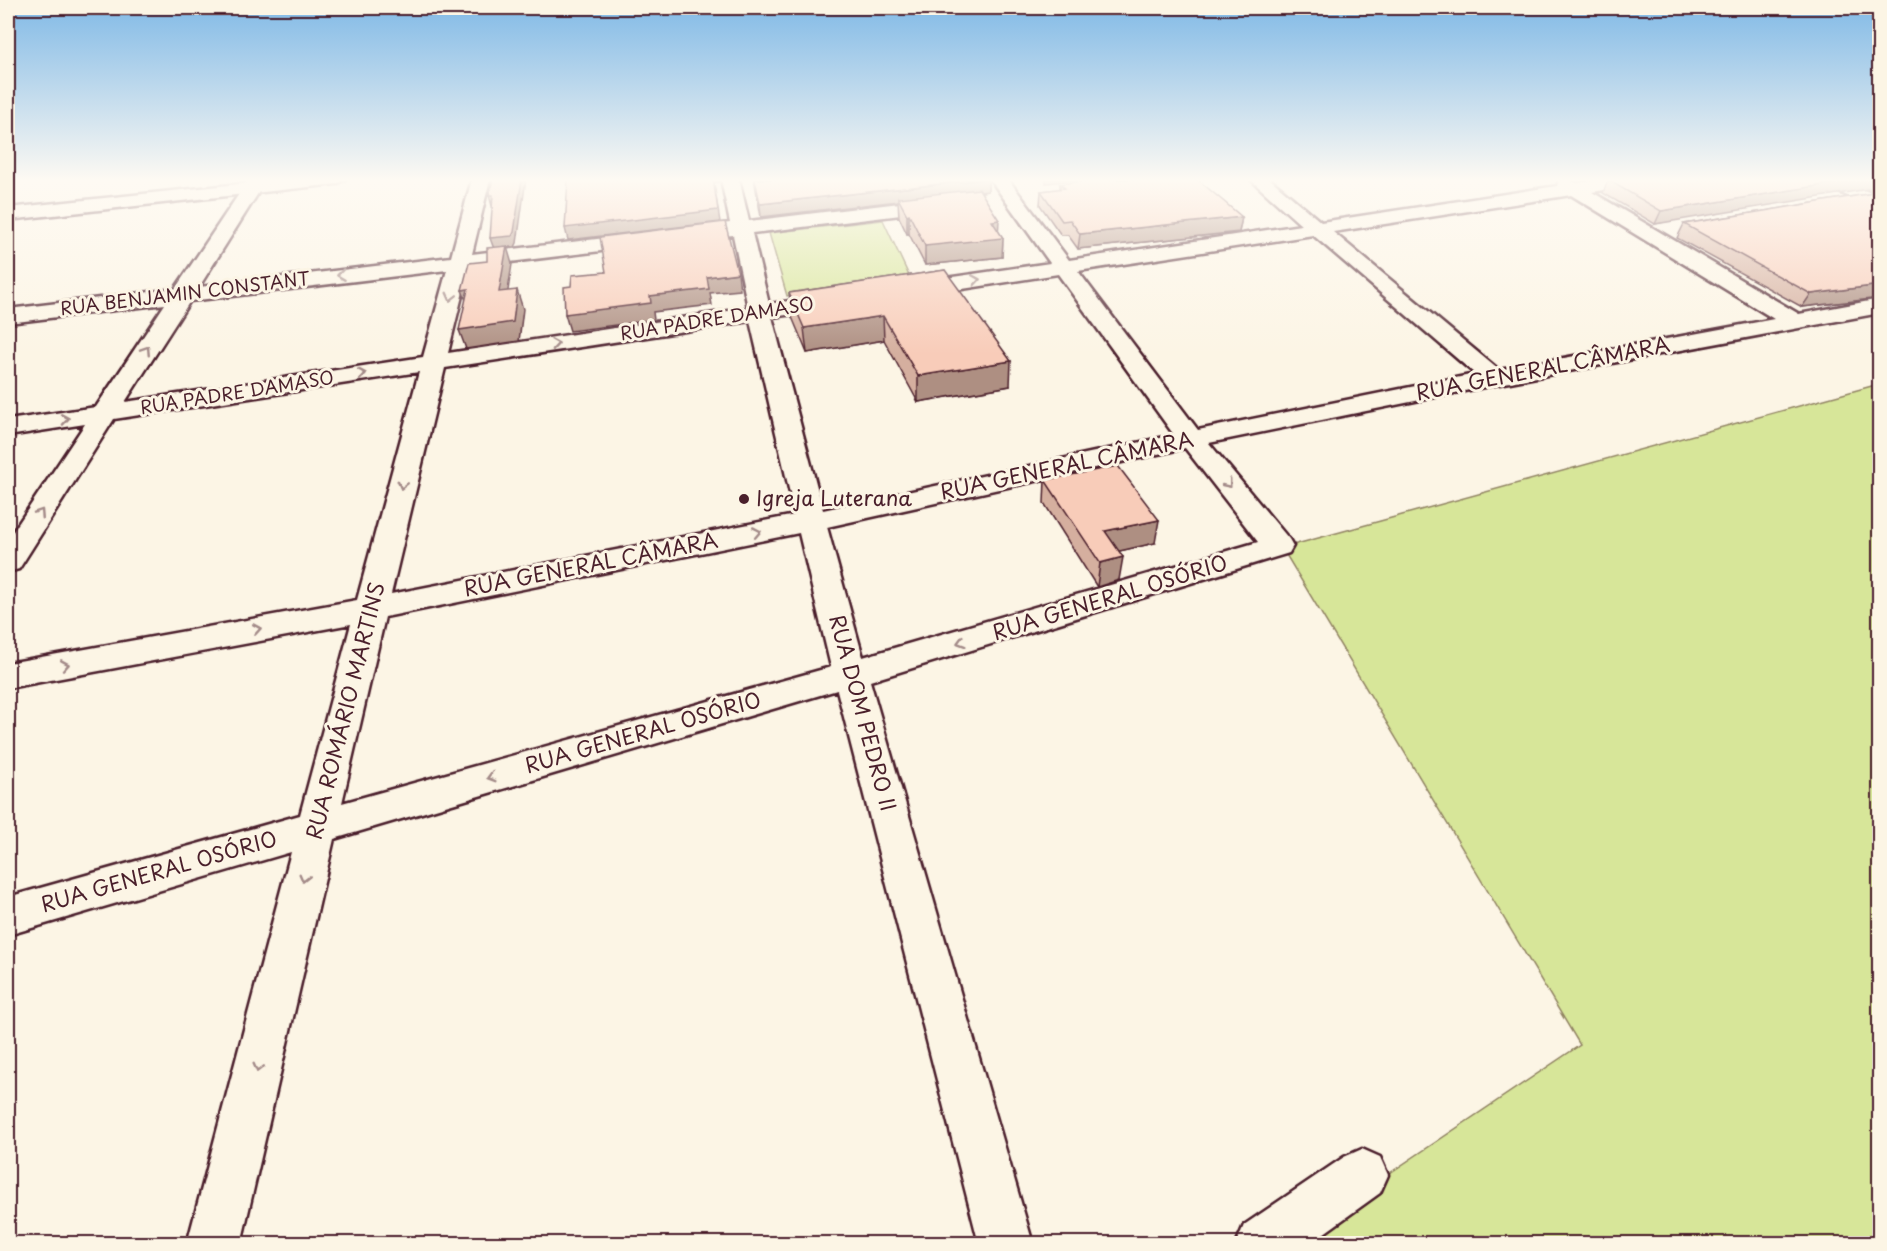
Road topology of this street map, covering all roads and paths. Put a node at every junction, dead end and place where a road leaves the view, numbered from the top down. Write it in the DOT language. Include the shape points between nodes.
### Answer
graph roads {
  1 [pos="220,237"];
  2 [pos="466,237"];
  3 [pos="660,237"];
  4 [pos="742,237"];
  5 [pos="1038,237"];
  6 [pos="1254,237"];
  7 [pos="1326,237"];
  8 [pos="1653,237"];
  9 [pos="460,261"];
  10 [pos="1063,267"];
  11 [pos="886,294"];
  12 [pos="182,295"];
  13 [pos="863,297"];
  14 [pos="1880,306"];
  15 [pos="760,313"];
  16 [pos="8,316"];
  17 [pos="1794,321"];
  18 [pos="434,363"];
  19 [pos="1494,378"];
  20 [pos="105,413"];
  21 [pos="8,428"];
  22 [pos="1191,439"];
  23 [pos="812,521"];
  24 [pos="8,562"];
  25 [pos="371,609"];
  26 [pos="850,674"];
  27 [pos="8,675"];
  28 [pos="317,826"];
  29 [pos="8,916"];
  30 [pos="1362,1175"];
  31 [pos="214,1244"];
  32 [pos="1006,1244"];
  33 [pos="1263,1244"];
  1 -- 12 [label="street"];
  2 -- 9 [label="street, RUA ROMÁRIO MARTINS"];
  3 -- 9 [label="street, RUA BENJAMIN CONSTANT"];
  4 -- 15 [label="street, RUA DOM PEDRO II"];
  5 -- 10 [label="street"];
  6 -- 10 [label="street"];
  7 -- 19 [label="street"];
  8 -- 17 [label="street"];
  9 -- 12 [label="street, RUA BENJAMIN CONSTANT, one-way"];
  9 -- 18 [label="street, RUA ROMÁRIO MARTINS, one-way"];
  11 -- 10 [label="street, one-way"];
  10 -- 22 [label="street"];
  12 -- 16 [label="street, RUA BENJAMIN CONSTANT"];
  20 -- 12 [label="street, one-way"];
  13 -- 15 [label="street, RUA PADRE DAMASO"];
  14 -- 17 [label="street, RUA GENERAL CÂMARA"];
  18 -- 15 [label="street, RUA PADRE DAMASO, one-way"];
  15 -- 23 [label="street, RUA DOM PEDRO II"];
  17 -- 19 [label="street, RUA GENERAL CÂMARA"];
  20 -- 18 [label="street, RUA PADRE DAMASO, one-way"];
  18 -- 25 [label="street, RUA ROMÁRIO MARTINS, one-way"];
  19 -- 22 [label="street, RUA GENERAL CÂMARA"];
  21 -- 20 [label="street, RUA PADRE DAMASO, one-way"];
  24 -- 20 [label="street, one-way"];
  22 -- 23 [label="street, RUA GENERAL CÂMARA"];
  22 -- 26 [label="street, RUA GENERAL OSÓRIO, one-way" via="1278,546"];
  25 -- 23 [label="street, RUA GENERAL CÂMARA, one-way"];
  23 -- 26 [label="street, RUA DOM PEDRO II"];
  27 -- 25 [label="street, RUA GENERAL CÂMARA, one-way"];
  25 -- 28 [label="street, RUA ROMÁRIO MARTINS"];
  26 -- 28 [label="street, RUA GENERAL OSÓRIO, one-way"];
  26 -- 32 [label="street, RUA DOM PEDRO II"];
  28 -- 29 [label="street, RUA GENERAL OSÓRIO"];
  28 -- 31 [label="street, RUA ROMÁRIO MARTINS, one-way"];
  30 -- 33 [label="street"];
}
